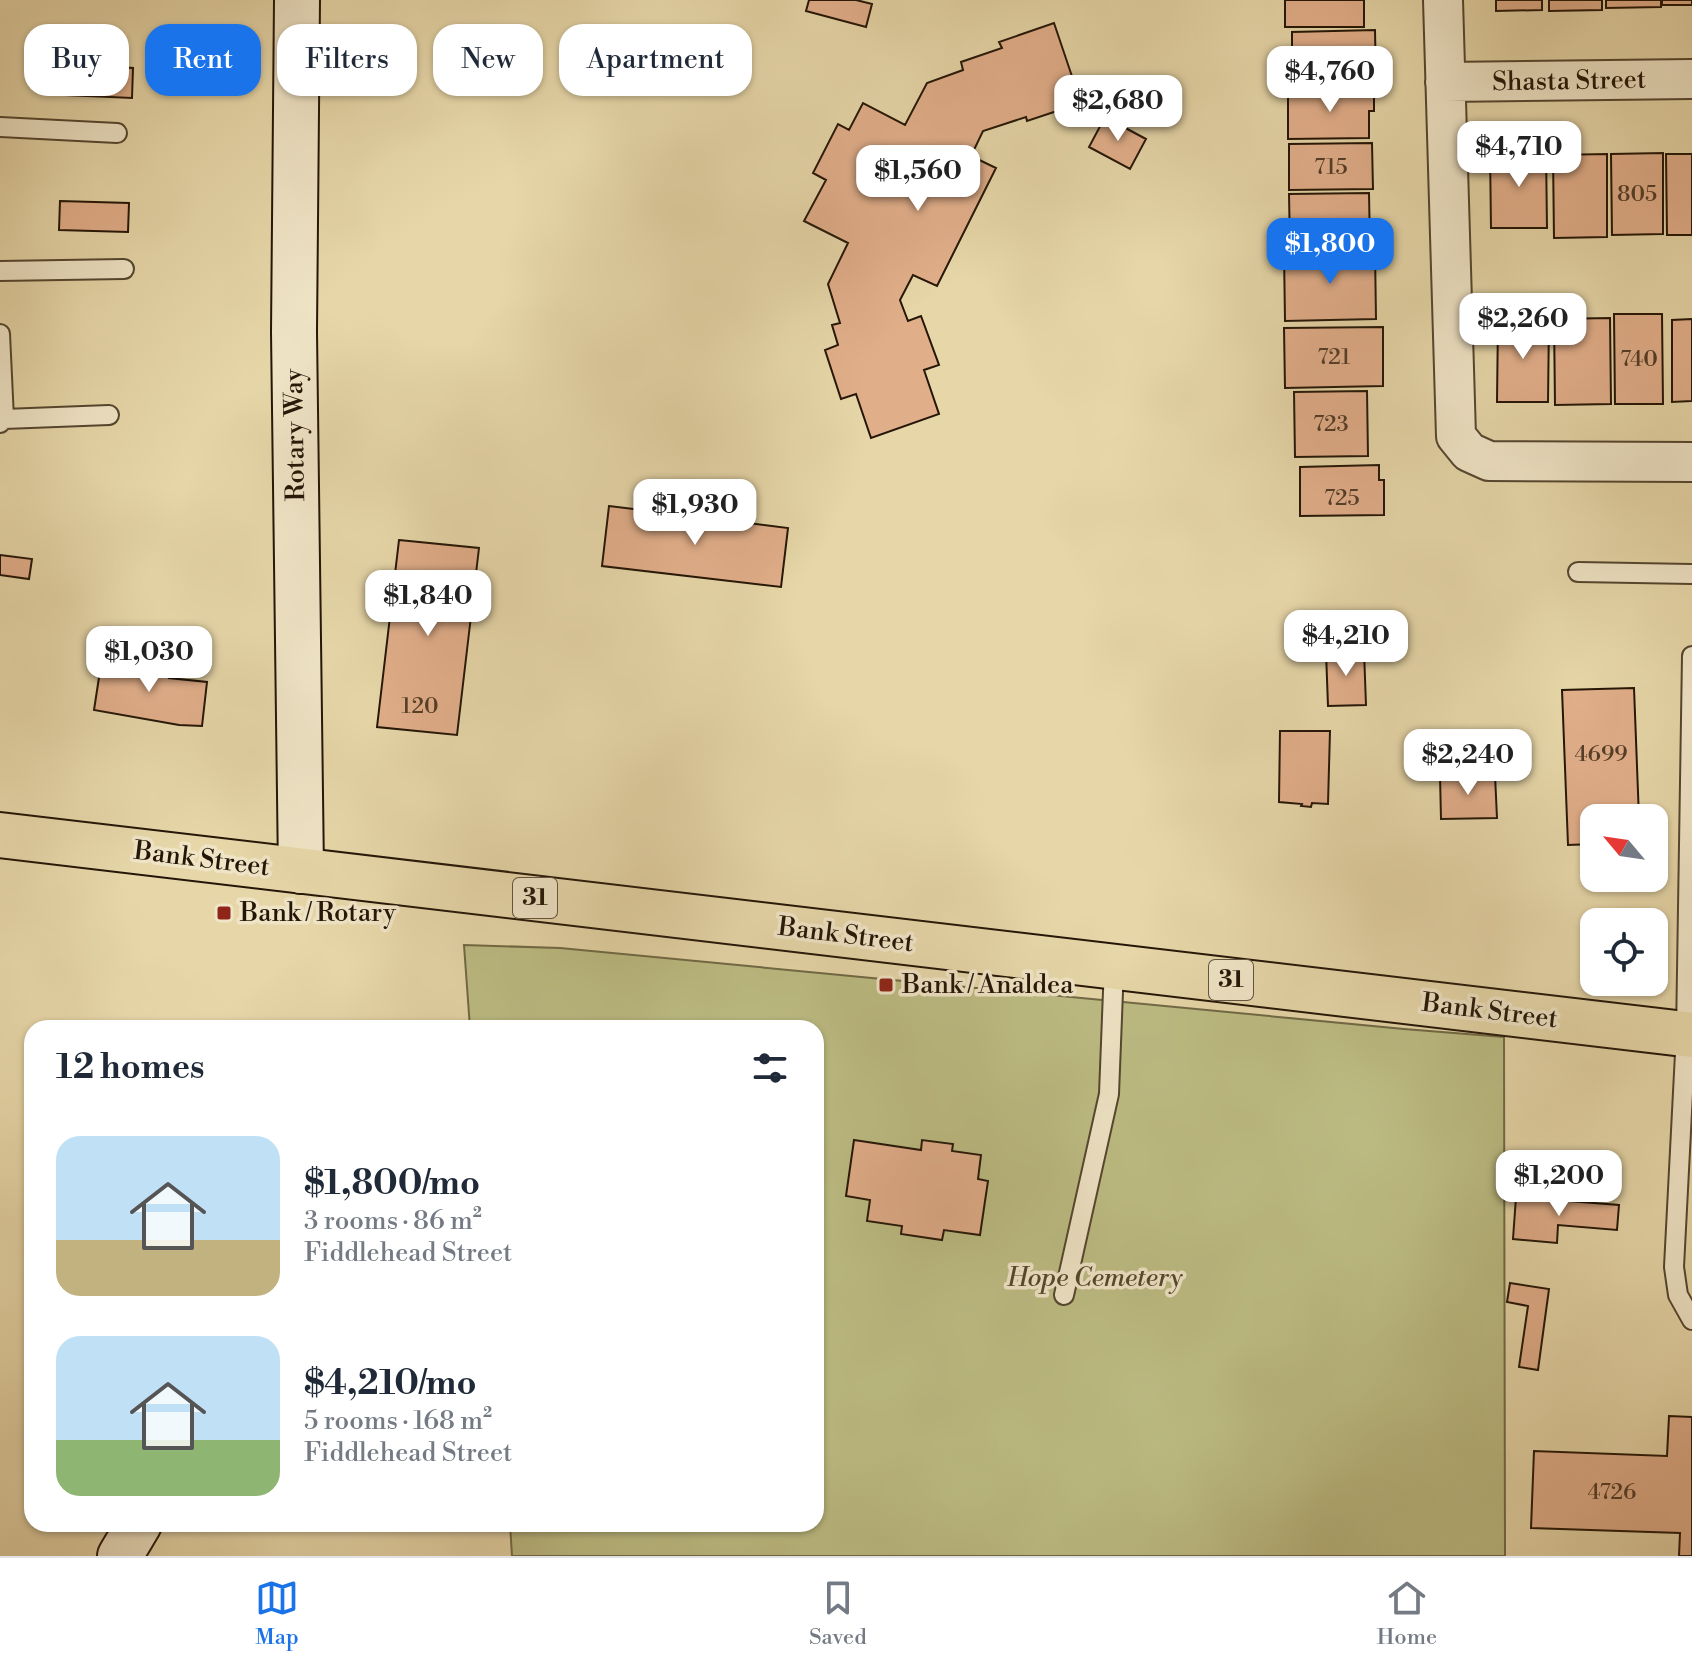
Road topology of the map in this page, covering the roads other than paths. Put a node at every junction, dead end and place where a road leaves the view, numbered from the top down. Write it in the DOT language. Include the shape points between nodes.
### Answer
graph roads {
  1 [pos="297,0"];
  2 [pos="1443,0"];
  3 [pos="1692,79"];
  4 [pos="1445,82"];
  5 [pos="0,127"];
  6 [pos="117,133"];
  7 [pos="124,269"];
  8 [pos="0,271"];
  9 [pos="0,334"];
  10 [pos="109,415"];
  11 [pos="2,421"];
  12 [pos="1692,462"];
  13 [pos="1578,572"];
  14 [pos="1692,574"];
  15 [pos="1692,656"];
  16 [pos="0,835"];
  17 [pos="301,871"];
  18 [pos="1114,966"];
  19 [pos="1689,1035"];
  20 [pos="1064,1295"];
  21 [pos="1692,1320"];
  22 [pos="134,1532"];
  23 [pos="120,1556"];
  1 -- 17 [label="street, Rotary Way" via="294,332"];
  2 -- 4 [label="street"];
  3 -- 4 [label="street, Shasta Street"];
  4 -- 12 [label="street" via="1456,436 1469,452 1489,461"];
  5 -- 6 [label="lane"];
  7 -- 8 [label="lane"];
  9 -- 11 [label="lane"];
  10 -- 11 [label="lane"];
  13 -- 14 [label="lane"];
  15 -- 19 [label="lane"];
  16 -- 17 [label="main road, Bank Street / 31"];
  17 -- 18 [label="main road, Bank Street / 31"];
  18 -- 19 [label="main road, Bank Street / 31"];
  18 -- 20 [label="lane" via="1109,1094"];
  19 -- 21 [label="lane" via="1674,1267 1678,1295"];
  22 -- 23 [label="street"];
}
